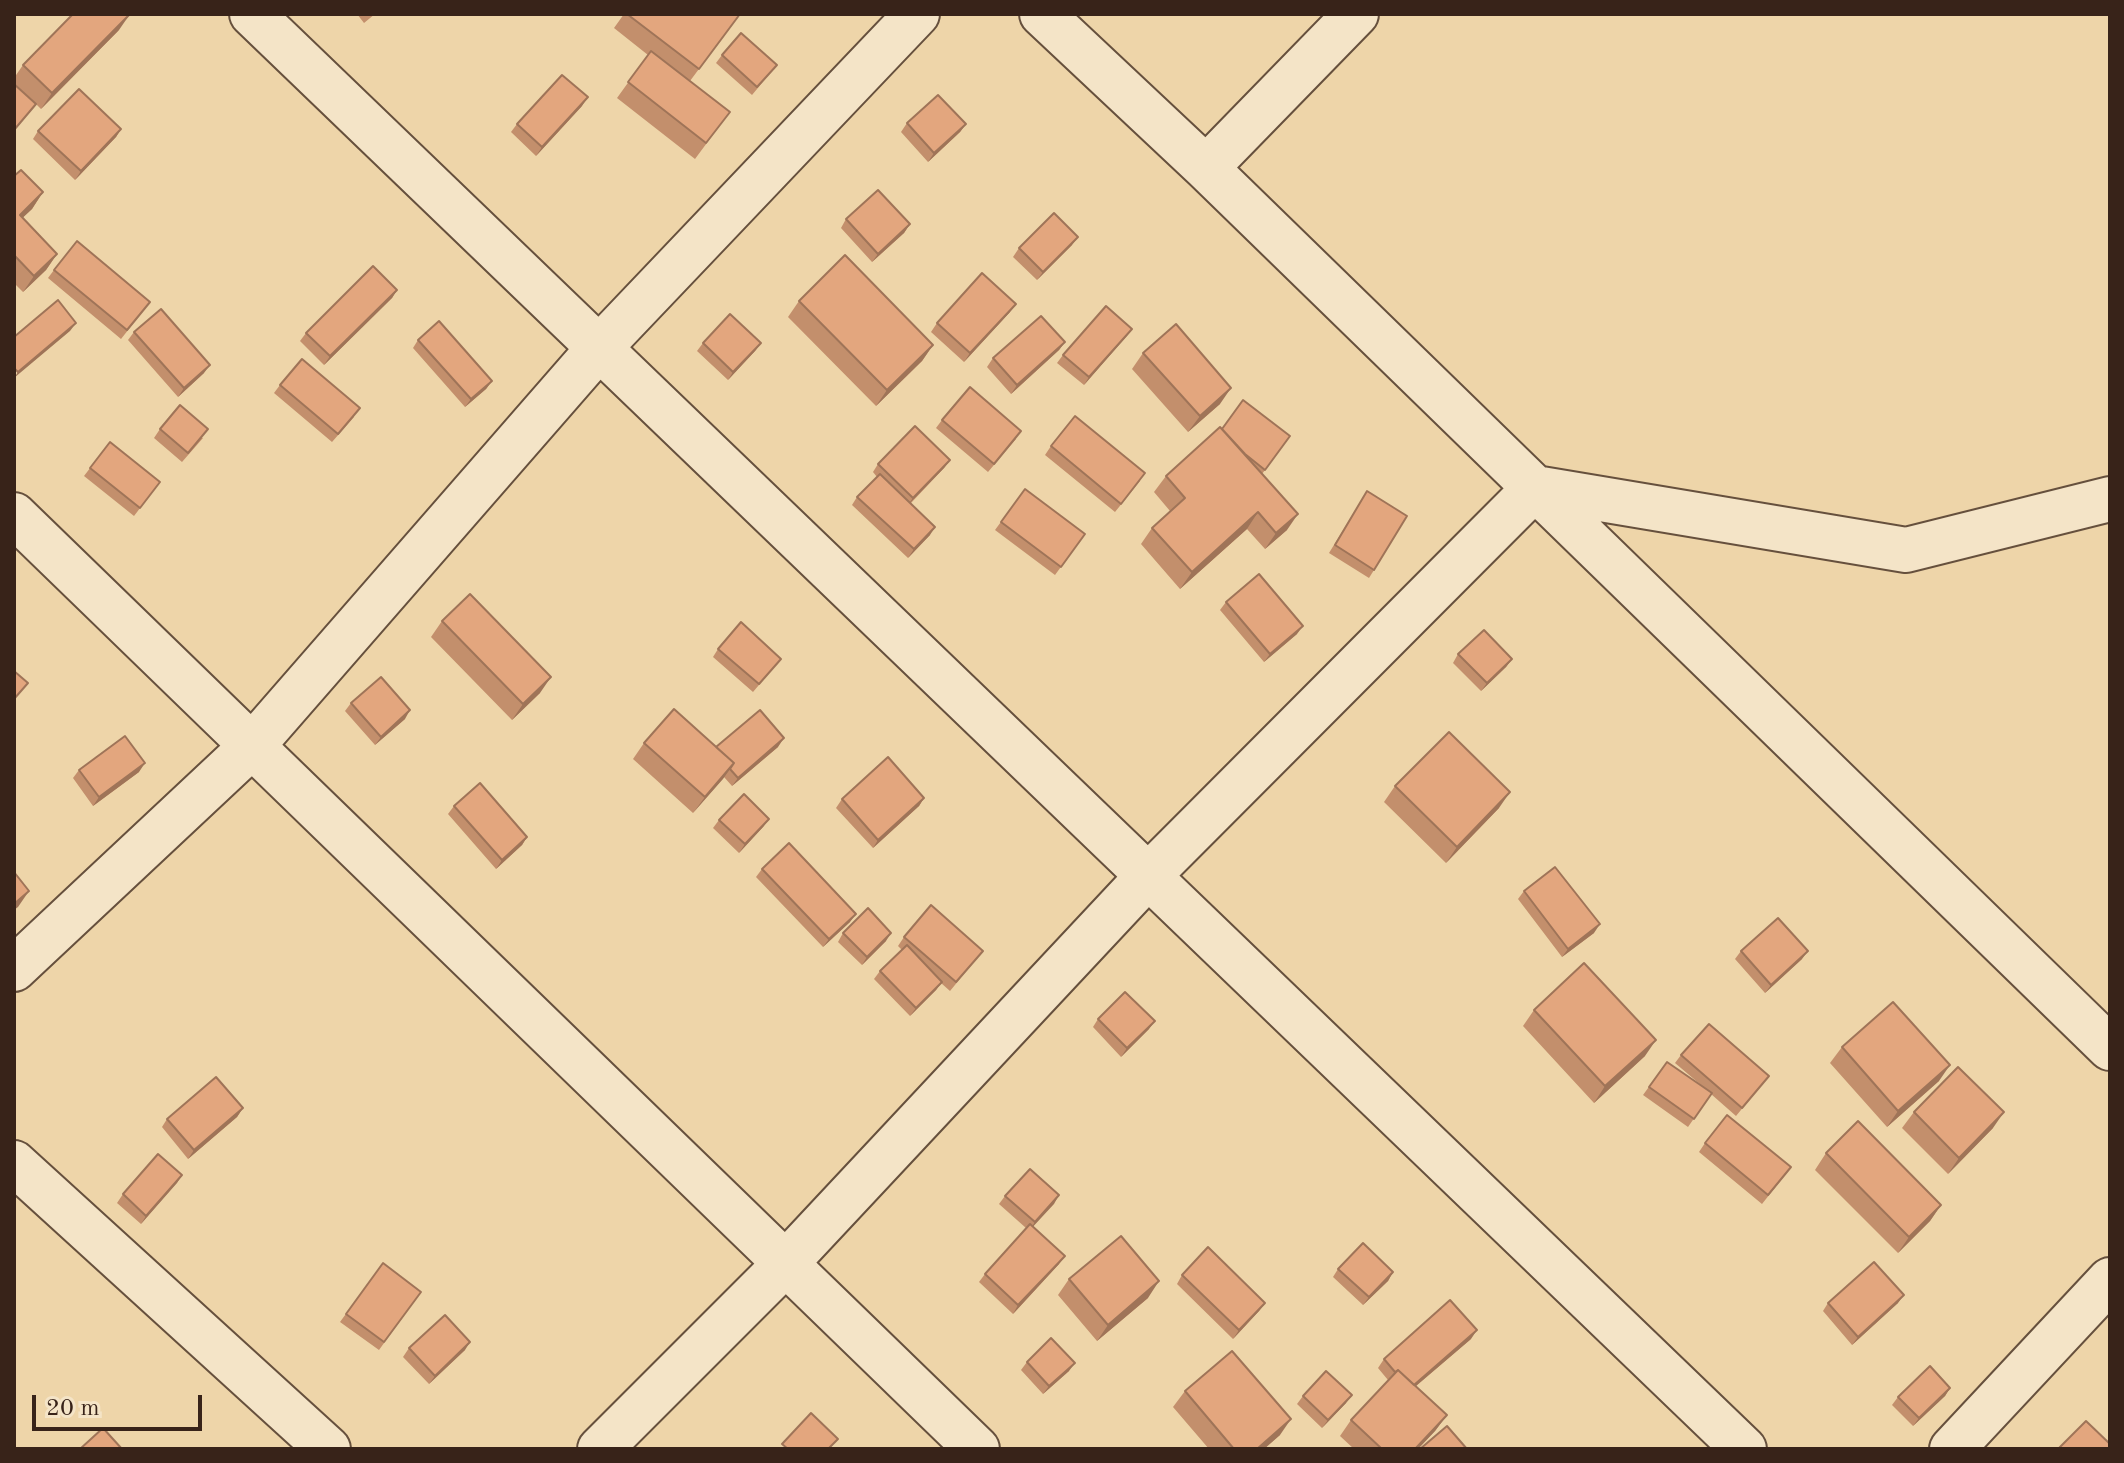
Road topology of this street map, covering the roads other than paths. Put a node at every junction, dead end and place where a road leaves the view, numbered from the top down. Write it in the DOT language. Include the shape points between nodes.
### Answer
graph roads {
  1 [pos="252,14"];
  2 [pos="917,14"];
  3 [pos="1042,14"];
  4 [pos="1356,14"];
  5 [pos="1206,168"];
  6 [pos="599,348"];
  7 [pos="1535,488"];
  8 [pos="2110,499"];
  9 [pos="14,515"];
  10 [pos="252,746"];
  11 [pos="1148,876"];
  12 [pos="14,969"];
  13 [pos="2110,1048"];
  14 [pos="14,1163"];
  15 [pos="785,1264"];
  16 [pos="2110,1280"];
  17 [pos="328,1449"];
  18 [pos="600,1449"];
  19 [pos="977,1449"];
  20 [pos="1744,1449"];
  21 [pos="1952,1449"];
  1 -- 6 [label="street"];
  2 -- 6 [label="street"];
  3 -- 5 [label="street"];
  4 -- 5 [label="street"];
  5 -- 7 [label="street"];
  6 -- 10 [label="street"];
  6 -- 11 [label="street"];
  7 -- 8 [label="street" via="1906,550"];
  7 -- 11 [label="street"];
  7 -- 13 [label="street"];
  9 -- 10 [label="street"];
  10 -- 12 [label="street"];
  10 -- 15 [label="street"];
  11 -- 15 [label="street"];
  11 -- 20 [label="street"];
  14 -- 17 [label="street"];
  15 -- 18 [label="street"];
  15 -- 19 [label="street"];
  16 -- 21 [label="street"];
}
